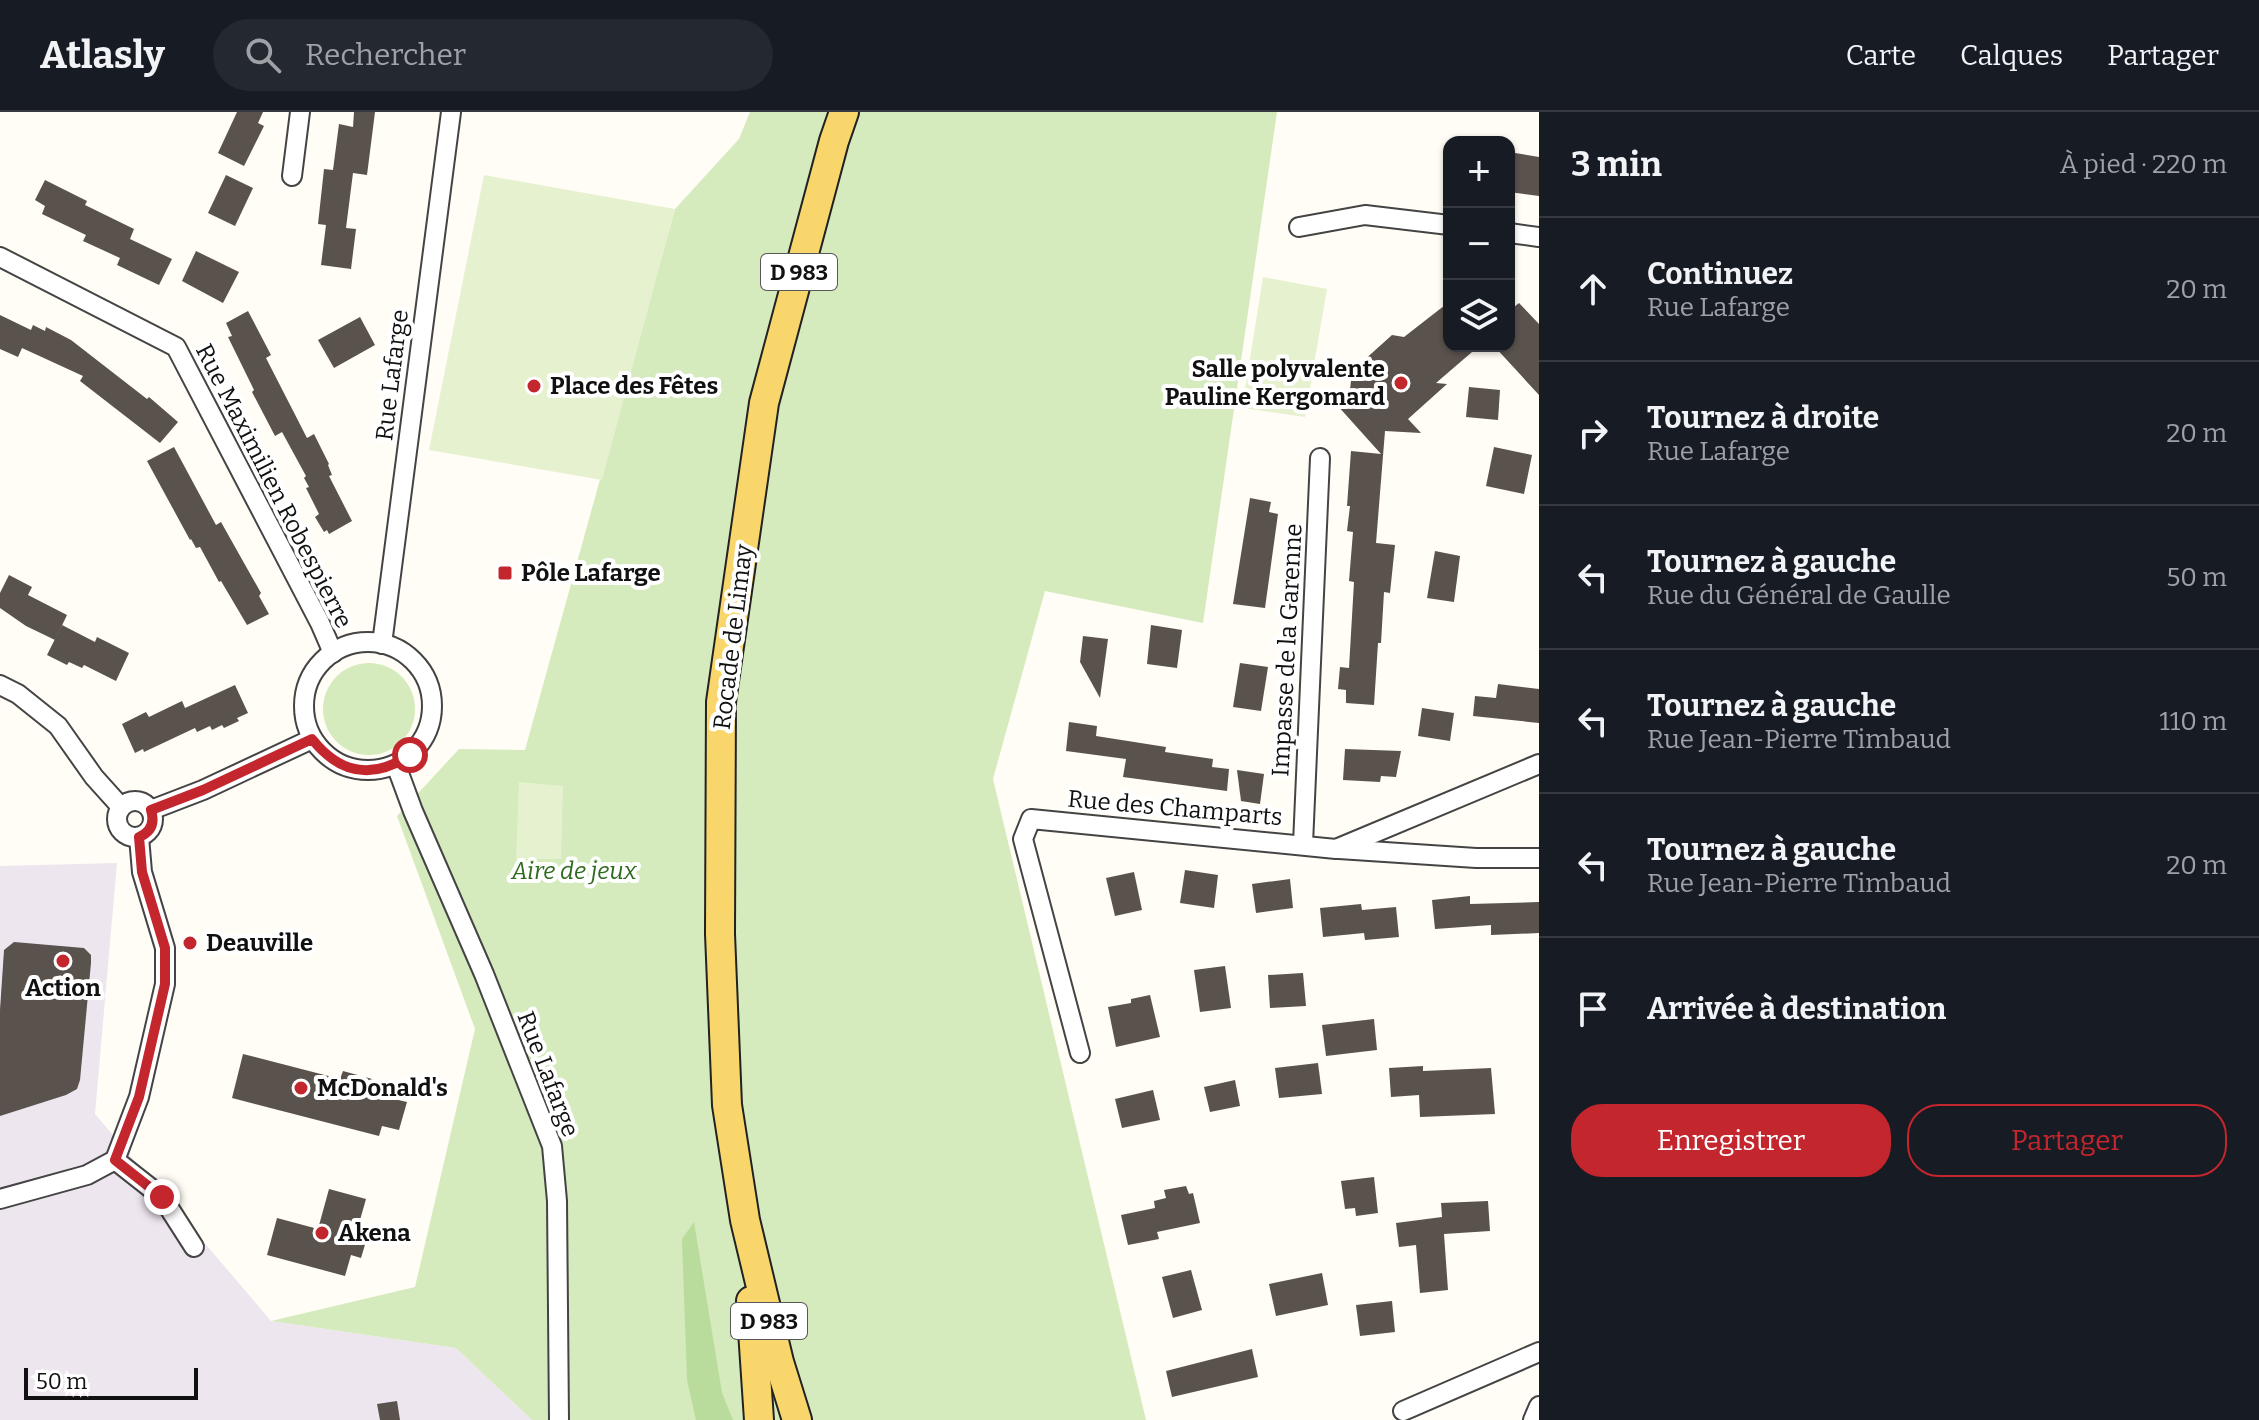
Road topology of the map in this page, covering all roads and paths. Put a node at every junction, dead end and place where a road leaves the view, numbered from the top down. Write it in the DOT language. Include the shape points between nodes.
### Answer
graph roads {
  1 [pos="300,112"];
  2 [pos="451,112"];
  3 [pos="844,112"];
  4 [pos="292,176"];
  5 [pos="1443,224"];
  6 [pos="1299,227"];
  7 [pos="1515,234"];
  8 [pos="1539,237"];
  9 [pos="0,257"];
  10 [pos="1320,458"];
  11 [pos="382,644"];
  12 [pos="333,653"];
  13 [pos="0,685"];
  14 [pos="312,739"];
  15 [pos="1539,764"];
  16 [pos="396,765"];
  17 [pos="121,807"];
  18 [pos="151,810"];
  19 [pos="139,837"];
  20 [pos="1303,844"];
  21 [pos="1336,849"];
  22 [pos="1539,858"];
  23 [pos="1080,1053"];
  24 [pos="115,1160"];
  25 [pos="0,1199"];
  26 [pos="745,1220"];
  27 [pos="194,1247"];
  28 [pos="1539,1352"];
  29 [pos="1539,1406"];
  30 [pos="1403,1411"];
  31 [pos="559,1420"];
  32 [pos="759,1420"];
  33 [pos="797,1420"];
  34 [pos="1533,1420"];
  1 -- 4 [label="street"];
  2 -- 11 [label="street, Rue Lafarge"];
  3 -- 26 [label="main road, Rocade de Limay / D 983" via="764,403 721,702 726,1090"];
  5 -- 6 [label="street" via="1365,215"];
  7 -- 8 [label="street"];
  9 -- 12 [label="street, Rue Maximilien Robespierre" via="176,347"];
  10 -- 20 [label="street, Impasse de la Garenne"];
  11 -- 12 [label="street" via="348,645"];
  11 -- 16 [label="street" via="399,649 424,674 433,709 416,749"];
  12 -- 14 [label="street" via="308,683 305,721"];
  13 -- 17 [label="street" via="58,726"];
  14 -- 16 [label="street" via="340,765 358,770"];
  14 -- 18 [label="street"];
  15 -- 21 [label="street"];
  16 -- 31 [label="street, Rue Lafarge" via="552,1146"];
  17 -- 18 [label="street" via="136,801"];
  17 -- 19 [label="street" via="119,829"];
  18 -- 19 [label="street" via="151,826"];
  19 -- 24 [label="street" via="142,872 165,948 165,984 139,1097"];
  20 -- 21 [label="street, Rue des Champarts"];
  20 -- 23 [label="street, Rue des Champarts" via="1031,819 1023,839"];
  21 -- 22 [label="street, Rue des Champarts"];
  24 -- 25 [label="street" via="87,1175"];
  24 -- 27 [label="street" via="162,1197"];
  26 -- 32 [label="main road, Rocade de Limay / D 983"];
  26 -- 33 [label="main road, Rocade de Limay / D 983"];
  28 -- 30 [label="street"];
  29 -- 34 [label="street"];
}
